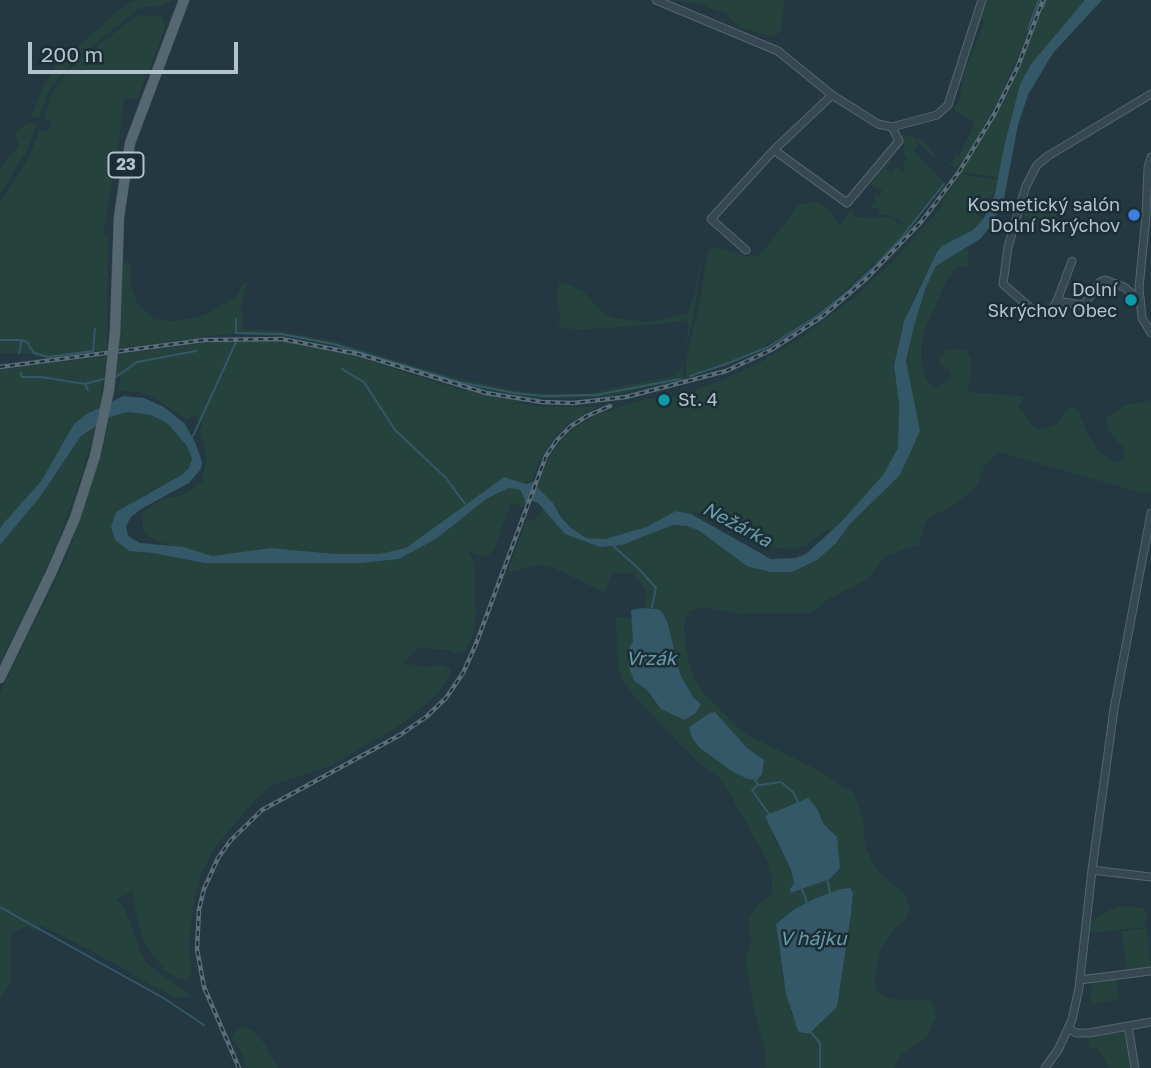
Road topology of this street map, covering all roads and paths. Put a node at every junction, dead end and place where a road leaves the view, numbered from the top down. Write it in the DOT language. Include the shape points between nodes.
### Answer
graph roads {
  1 [pos="656,0"];
  2 [pos="982,0"];
  3 [pos="182,4"];
  4 [pos="1151,94"];
  5 [pos="832,95"];
  6 [pos="892,127"];
  7 [pos="774,150"];
  8 [pos="1151,157"];
  9 [pos="747,250"];
  10 [pos="1072,261"];
  11 [pos="1140,279"];
  12 [pos="1128,290"];
  13 [pos="1139,300"];
  14 [pos="1057,301"];
  15 [pos="1151,334"];
  16 [pos="1151,513"];
  17 [pos="0,678"];
  18 [pos="1092,870"];
  19 [pos="1151,877"];
  20 [pos="1151,971"];
  21 [pos="1080,980"];
  22 [pos="1151,1022"];
  23 [pos="1128,1026"];
  24 [pos="1069,1028"];
  25 [pos="1045,1068"];
  26 [pos="1135,1068"];
  1 -- 5 [label="street" via="778,51"];
  2 -- 6 [label="street" via="948,105 937,115"];
  3 -- 17 [label="main road, 23, bridge" via="130,143 119,217 109,390 95,456 75,518"];
  4 -- 14 [label="street" via="1048,156 1031,175 1008,247 1003,284 1035,312 1050,312"];
  5 -- 6 [label="street" via="878,124"];
  5 -- 7 [label="street"];
  6 -- 7 [label="street" via="899,141 846,203"];
  7 -- 9 [label="street" via="711,219"];
  8 -- 11 [label="street"];
  10 -- 14 [label="street"];
  11 -- 12 [label="street"];
  11 -- 13 [label="street"];
  12 -- 13 [label="street"];
  12 -- 14 [label="street" via="1105,280 1081,305"];
  13 -- 15 [label="street"];
  16 -- 18 [label="street" via="1114,709"];
  18 -- 19 [label="street"];
  18 -- 21 [label="street"];
  20 -- 21 [label="street"];
  21 -- 24 [label="street"];
  22 -- 23 [label="street"];
  23 -- 24 [label="street" via="1076,1033"];
  23 -- 26 [label="street"];
  24 -- 25 [label="street"];
}
